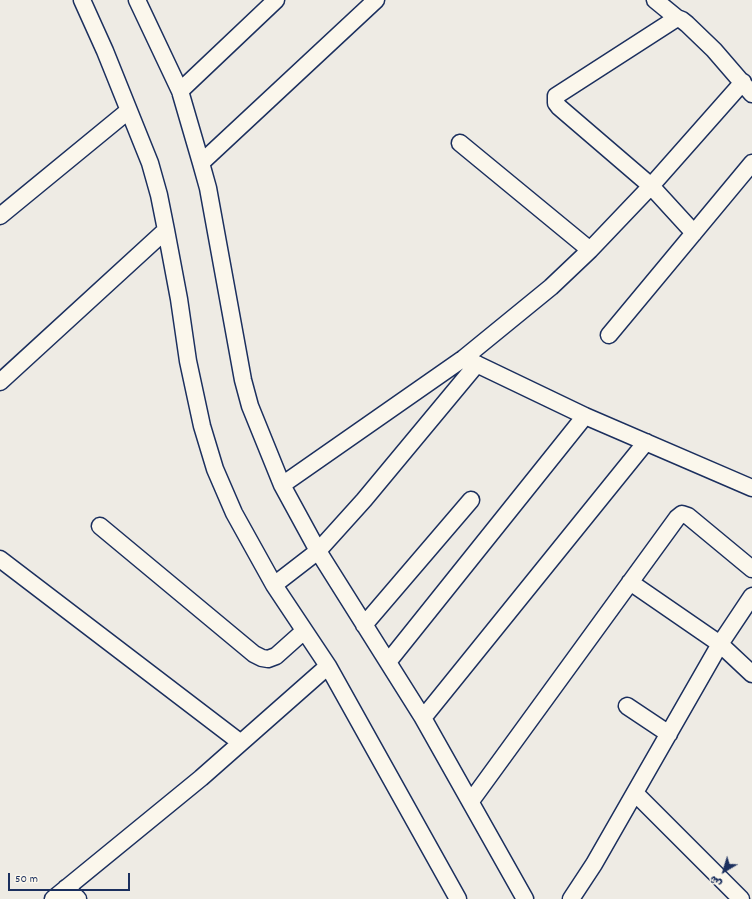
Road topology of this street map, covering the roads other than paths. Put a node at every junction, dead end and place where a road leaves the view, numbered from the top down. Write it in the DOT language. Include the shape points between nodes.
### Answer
graph roads {
  1 [pos="82,0"];
  2 [pos="137,0"];
  3 [pos="276,0"];
  4 [pos="376,0"];
  5 [pos="656,0"];
  6 [pos="677,18"];
  7 [pos="747,88"];
  8 [pos="180,91"];
  9 [pos="128,111"];
  10 [pos="460,143"];
  11 [pos="201,163"];
  12 [pos="752,163"];
  13 [pos="651,186"];
  14 [pos="0,216"];
  15 [pos="166,230"];
  16 [pos="694,233"];
  17 [pos="590,250"];
  18 [pos="609,335"];
  19 [pos="471,361"];
  20 [pos="0,382"];
  21 [pos="585,416"];
  22 [pos="646,442"];
  23 [pos="282,485"];
  24 [pos="752,488"];
  25 [pos="471,500"];
  26 [pos="100,526"];
  27 [pos="313,555"];
  28 [pos="0,558"];
  29 [pos="752,568"];
  30 [pos="630,582"];
  31 [pos="274,585"];
  32 [pos="751,600"];
  33 [pos="364,625"];
  34 [pos="304,631"];
  35 [pos="720,644"];
  36 [pos="388,662"];
  37 [pos="328,666"];
  38 [pos="752,674"];
  39 [pos="627,706"];
  40 [pos="423,718"];
  41 [pos="669,734"];
  42 [pos="241,743"];
  43 [pos="635,793"];
  44 [pos="471,801"];
  45 [pos="66,888"];
  46 [pos="53,899"];
  47 [pos="78,899"];
  48 [pos="458,899"];
  49 [pos="525,899"];
  50 [pos="572,899"];
  51 [pos="741,899"];
  1 -- 9 [label="street"];
  2 -- 8 [label="street"];
  3 -- 8 [label="street"];
  4 -- 11 [label="street"];
  5 -- 6 [label="street"];
  6 -- 7 [label="street" via="698,34"];
  6 -- 13 [label="street" via="558,94 555,99 559,107"];
  7 -- 13 [label="street"];
  8 -- 11 [label="street"];
  9 -- 14 [label="street"];
  9 -- 15 [label="street" via="150,163"];
  10 -- 17 [label="street"];
  11 -- 23 [label="street" via="208,188 248,400"];
  12 -- 16 [label="street"];
  13 -- 16 [label="street"];
  13 -- 17 [label="street"];
  15 -- 20 [label="street"];
  15 -- 31 [label="street" via="180,299 188,361 202,426 215,470 234,513"];
  16 -- 18 [label="street"];
  17 -- 19 [label="street"];
  19 -- 21 [label="street"];
  19 -- 23 [label="street"];
  19 -- 27 [label="street" via="364,500"];
  21 -- 22 [label="street"];
  21 -- 36 [label="street"];
  22 -- 24 [label="street"];
  22 -- 40 [label="street"];
  23 -- 27 [label="street"];
  25 -- 33 [label="street"];
  26 -- 34 [label="street" via="254,654 262,658 276,656"];
  27 -- 31 [label="street"];
  27 -- 33 [label="street"];
  28 -- 42 [label="street"];
  29 -- 30 [label="street" via="688,516 682,514 676,518"];
  30 -- 35 [label="street"];
  30 -- 44 [label="street"];
  31 -- 34 [label="street"];
  32 -- 35 [label="street"];
  33 -- 36 [label="street"];
  34 -- 37 [label="street"];
  35 -- 38 [label="street"];
  35 -- 41 [label="street"];
  36 -- 40 [label="street"];
  37 -- 42 [label="street"];
  37 -- 48 [label="street"];
  39 -- 41 [label="street"];
  40 -- 44 [label="street"];
  41 -- 43 [label="street"];
  42 -- 45 [label="street"];
  43 -- 50 [label="street"];
  43 -- 51 [label="street"];
  44 -- 49 [label="street"];
  45 -- 46 [label="street"];
  45 -- 47 [label="street"];
}
